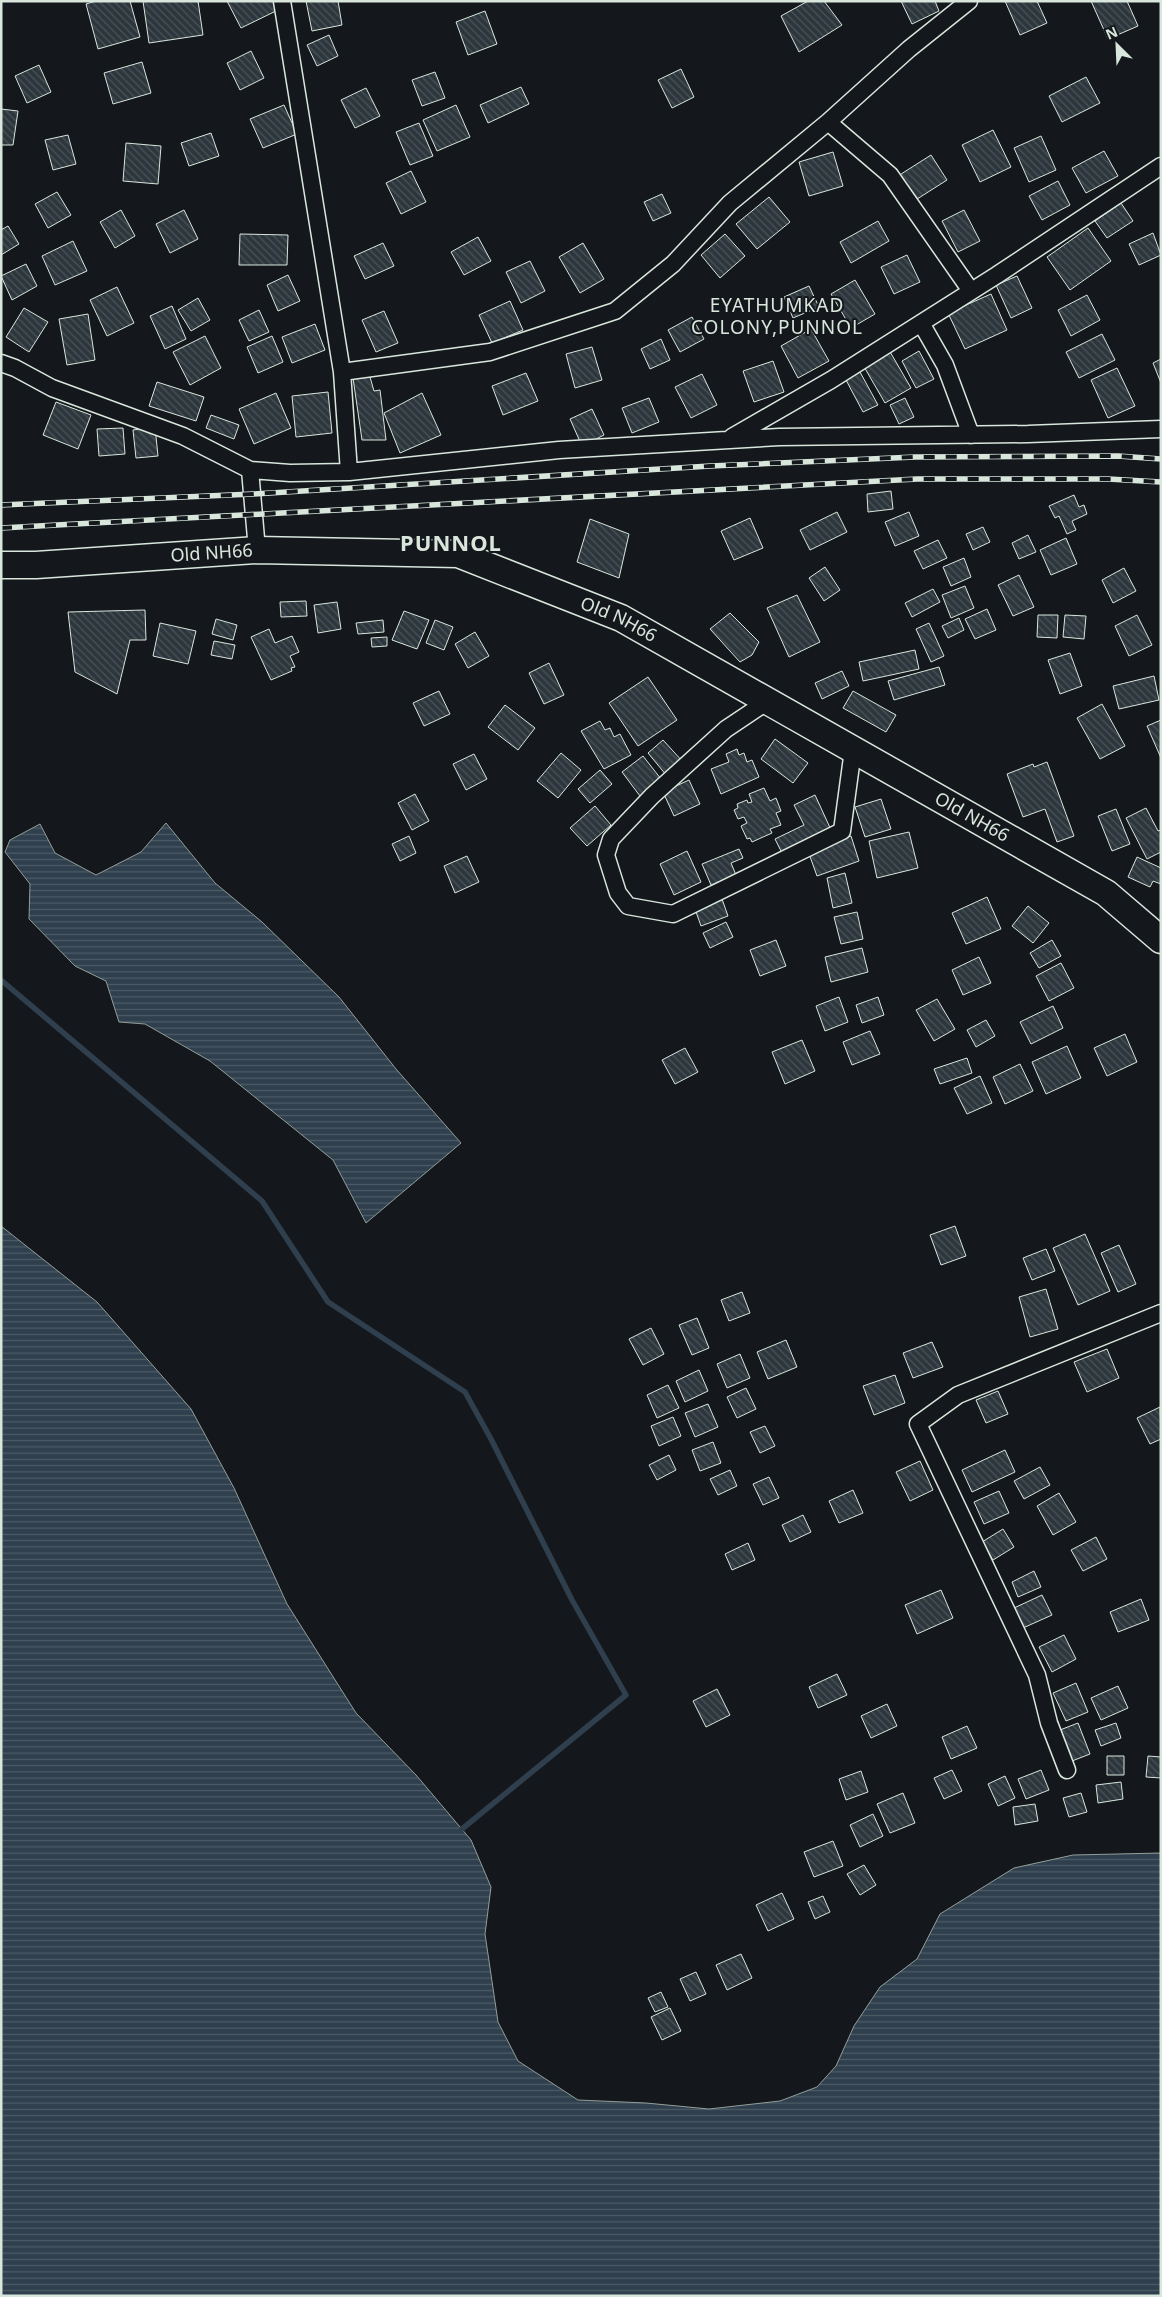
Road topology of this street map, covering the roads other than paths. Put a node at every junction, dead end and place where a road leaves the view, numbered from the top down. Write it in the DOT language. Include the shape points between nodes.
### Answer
graph roads {
  1 [pos="282,1"];
  2 [pos="969,1"];
  3 [pos="828,122"];
  4 [pos="1161,166"];
  5 [pos="972,291"];
  6 [pos="921,323"];
  7 [pos="1,363"];
  8 [pos="342,372"];
  9 [pos="1161,428"];
  10 [pos="971,435"];
  11 [pos="728,440"];
  12 [pos="250,470"];
  13 [pos="350,472"];
  14 [pos="256,550"];
  15 [pos="1,565"];
  16 [pos="768,700"];
  17 [pos="853,750"];
  18 [pos="1161,940"];
  19 [pos="1161,1313"];
  20 [pos="1067,1770"];
  1 -- 8 [label="street"];
  2 -- 3 [label="street" via="909,49"];
  3 -- 5 [label="street" via="890,175"];
  3 -- 8 [label="street" via="730,203 673,264 615,311 490,352"];
  4 -- 5 [label="street"];
  5 -- 6 [label="street"];
  6 -- 10 [label="street" via="945,365"];
  6 -- 11 [label="street" via="832,380"];
  7 -- 12 [label="street" via="52,388 183,436"];
  8 -- 13 [label="street"];
  9 -- 10 [label="street"];
  10 -- 11 [label="street"];
  11 -- 13 [label="street" via="559,450"];
  12 -- 13 [label="street"];
  12 -- 14 [label="street"];
  14 -- 15 [label="main road, Old NH66" via="36,566"];
  14 -- 16 [label="main road, Old NH66" via="458,554 621,618"];
  16 -- 17 [label="main road, Old NH66"];
  16 -- 17 [label="street" via="726,729 652,796 611,839 606,855 618,893 628,906 673,914 842,831"];
  17 -- 18 [label="main road, Old NH66" via="1106,893"];
  19 -- 20 [label="street" via="958,1395 918,1424 1037,1675 1049,1723"];
}
